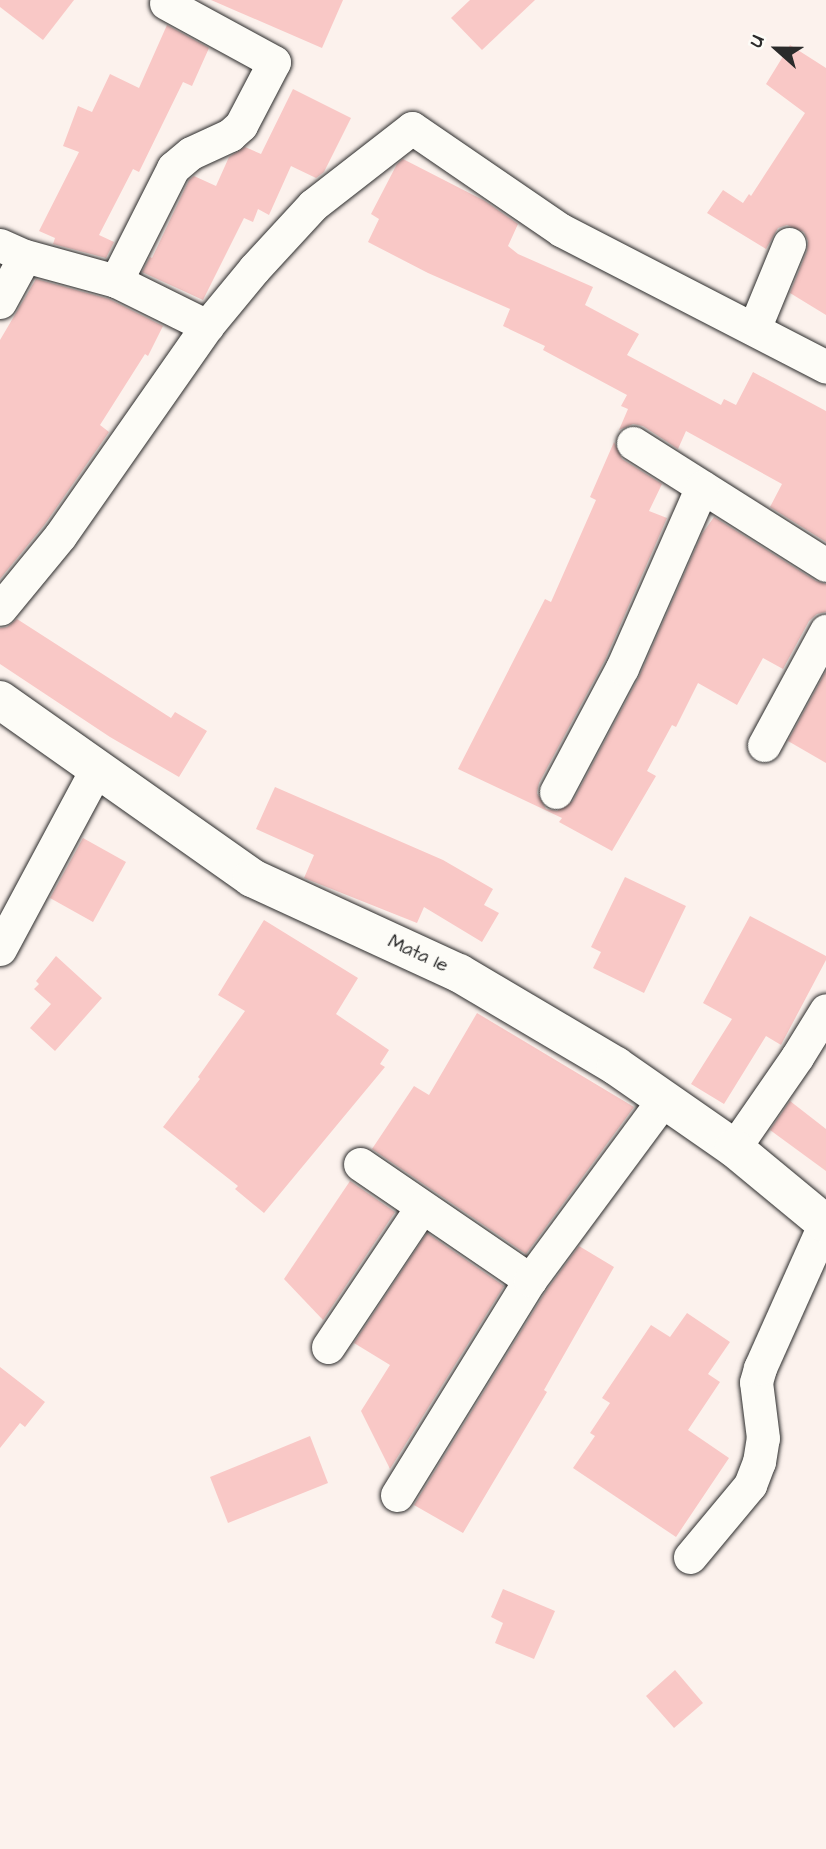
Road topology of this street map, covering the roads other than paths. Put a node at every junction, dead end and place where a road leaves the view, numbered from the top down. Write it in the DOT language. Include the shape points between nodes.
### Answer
graph roads {
  1 [pos="166,3"];
  2 [pos="789,244"];
  3 [pos="12,251"];
  4 [pos="116,281"];
  5 [pos="0,302"];
  6 [pos="207,326"];
  7 [pos="755,326"];
  8 [pos="826,367"];
  9 [pos="633,443"];
  10 [pos="702,487"];
  11 [pos="826,565"];
  12 [pos="0,610"];
  13 [pos="826,631"];
  14 [pos="0,700"];
  15 [pos="764,745"];
  16 [pos="97,768"];
  17 [pos="555,792"];
  18 [pos="0,949"];
  19 [pos="826,1010"];
  20 [pos="664,1099"];
  21 [pos="734,1148"];
  22 [pos="360,1164"];
  23 [pos="421,1208"];
  24 [pos="825,1223"];
  25 [pos="530,1280"];
  26 [pos="328,1347"];
  27 [pos="397,1495"];
  28 [pos="690,1557"];
  1 -- 4 [label="street" via="274,62 241,125 173,168"];
  2 -- 7 [label="street"];
  3 -- 4 [label="street"];
  3 -- 5 [label="street"];
  4 -- 6 [label="street"];
  6 -- 7 [label="street" via="313,205 412,128 561,230"];
  6 -- 12 [label="street" via="60,536"];
  7 -- 8 [label="street"];
  9 -- 10 [label="street"];
  10 -- 11 [label="street"];
  10 -- 17 [label="street" via="622,668"];
  13 -- 15 [label="street"];
  14 -- 16 [label="street, Mata Ie"];
  16 -- 18 [label="street"];
  16 -- 20 [label="street, Mata Ie" via="252,878 479,984"];
  19 -- 21 [label="street"];
  20 -- 21 [label="street, Mata Ie"];
  20 -- 25 [label="street"];
  21 -- 24 [label="street, Mata Ie"];
  22 -- 23 [label="street"];
  23 -- 25 [label="street"];
  23 -- 26 [label="street"];
  24 -- 28 [label="street" via="760,1368 756,1382 763,1438 750,1485"];
  25 -- 27 [label="street"];
}
